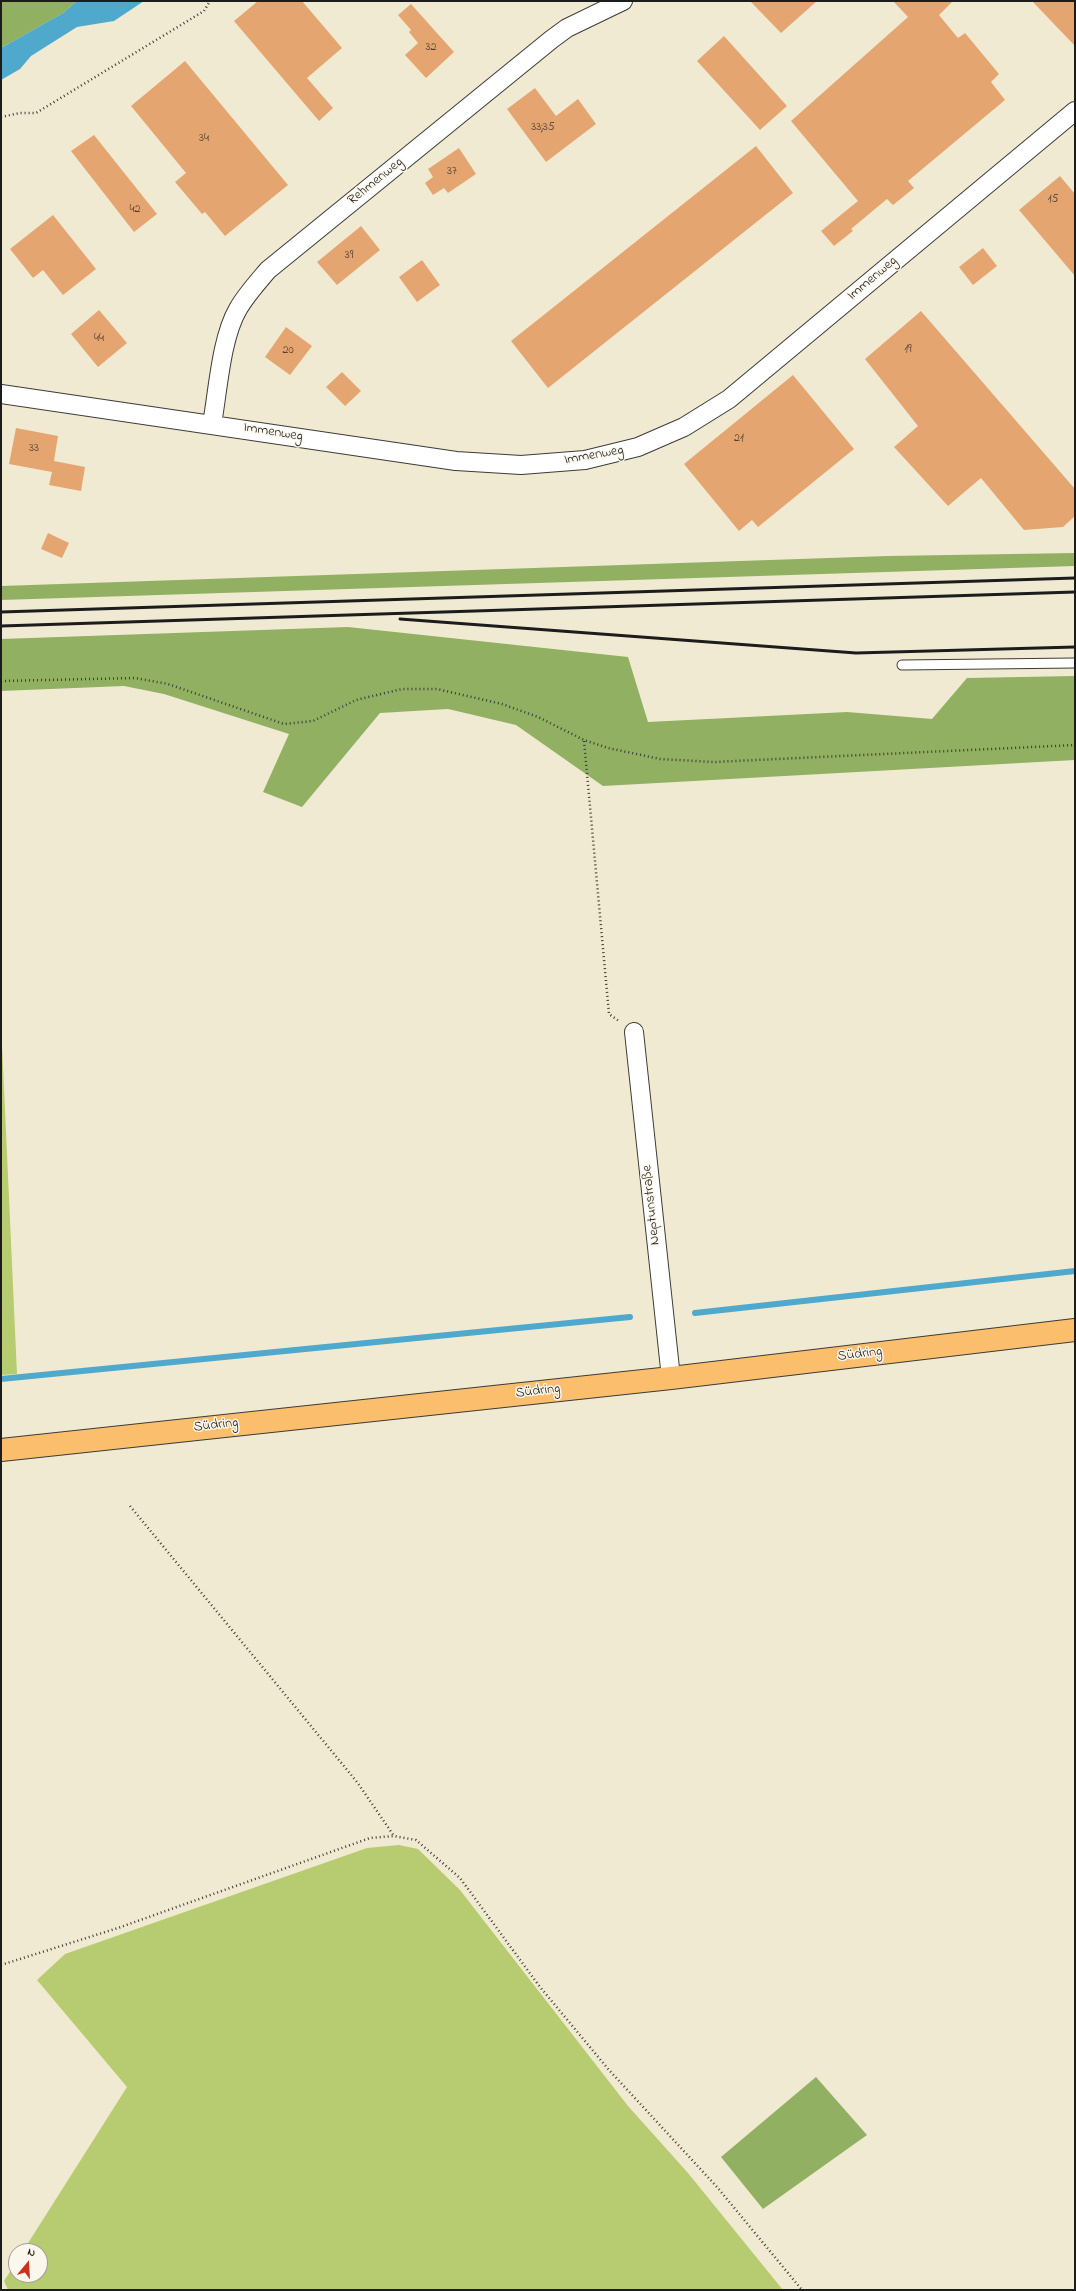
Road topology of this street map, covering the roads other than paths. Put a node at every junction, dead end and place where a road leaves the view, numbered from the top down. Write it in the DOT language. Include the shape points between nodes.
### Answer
graph roads {
  1 [pos="623,1"];
  2 [pos="1075,111"];
  3 [pos="1,394"];
  4 [pos="212,424"];
  5 [pos="1075,663"];
  6 [pos="902,665"];
  7 [pos="634,1032"];
  8 [pos="1075,1330"];
  9 [pos="670,1378"];
  10 [pos="1,1450"];
  1 -- 4 [label="street, Rehmenweg" via="552,38 268,270 237,310 228,334"];
  2 -- 4 [label="street, Immenweg" via="730,399 684,427 638,447 585,460 521,465 456,461"];
  3 -- 4 [label="street, Immenweg"];
  5 -- 6 [label="lane"];
  7 -- 9 [label="street, Neptunstraße"];
  8 -- 9 [label="main road, Südring"];
  9 -- 10 [label="main road, Südring"];
}
